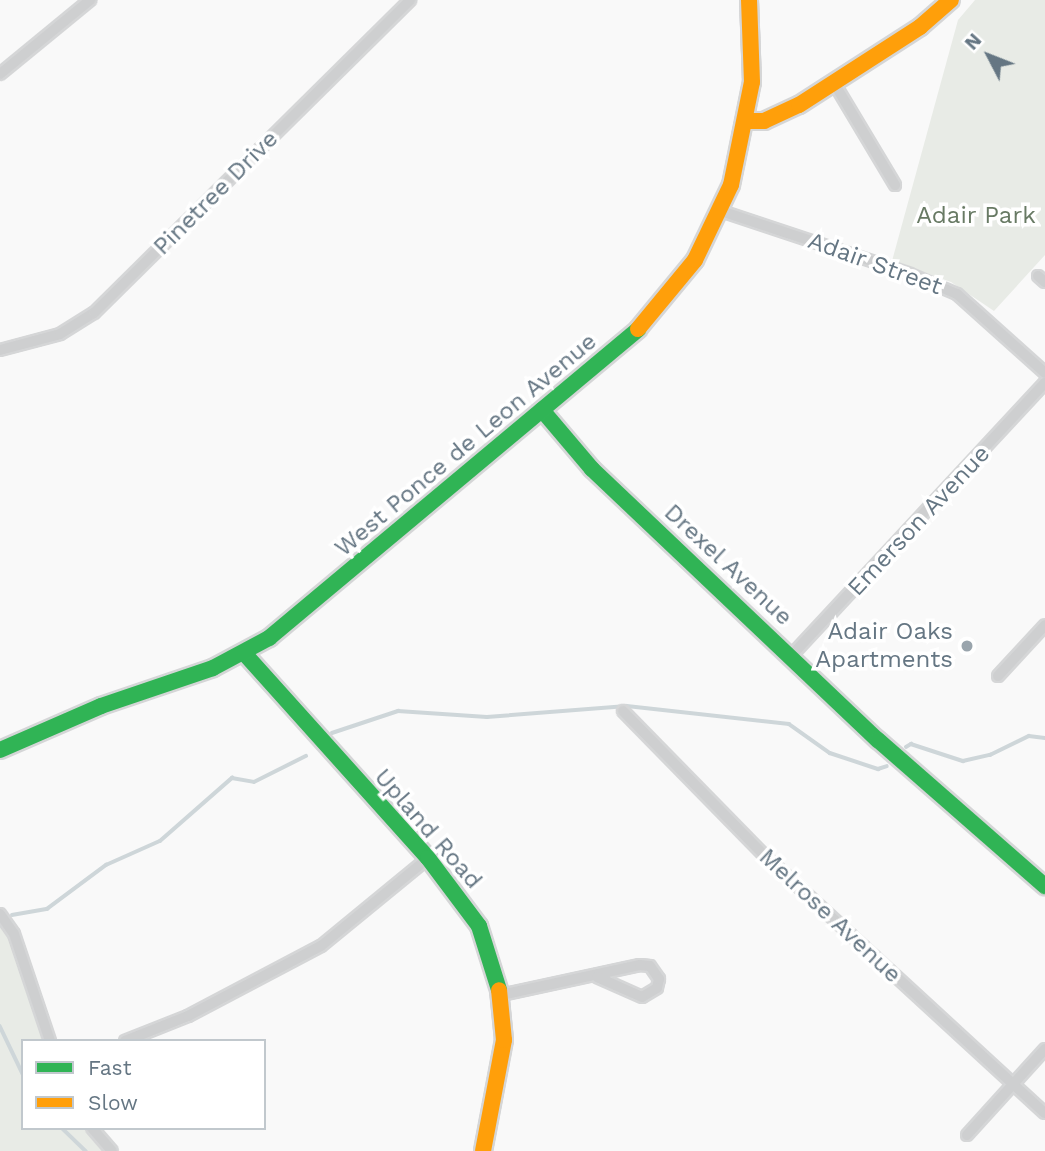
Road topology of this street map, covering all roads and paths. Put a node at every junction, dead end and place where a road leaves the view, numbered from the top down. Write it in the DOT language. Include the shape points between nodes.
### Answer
graph roads {
  1 [pos="90,0"];
  2 [pos="410,0"];
  3 [pos="749,0"];
  4 [pos="951,0"];
  5 [pos="0,74"];
  6 [pos="834,83"];
  7 [pos="747,121"];
  8 [pos="895,185"];
  9 [pos="721,211"];
  10 [pos="0,349"];
  11 [pos="1043,367"];
  12 [pos="1045,383"];
  13 [pos="542,410"];
  14 [pos="1045,625"];
  15 [pos="244,653"];
  16 [pos="791,656"];
  17 [pos="998,676"];
  18 [pos="623,711"];
  19 [pos="0,750"];
  20 [pos="428,858"];
  21 [pos="1045,886"];
  22 [pos="0,914"];
  23 [pos="597,977"];
  24 [pos="501,995"];
  25 [pos="49,1039"];
  26 [pos="129,1039"];
  27 [pos="1045,1049"];
  28 [pos="1013,1084"];
  29 [pos="1045,1113"];
  30 [pos="94,1130"];
  31 [pos="967,1135"];
  32 [pos="112,1151"];
  33 [pos="484,1151"];
  1 -- 5 [label="street"];
  2 -- 10 [label="street, Pinetree Drive" via="94,313 60,334"];
  3 -- 7 [label="street, West Ponce de Leon Avenue" via="753,59"];
  4 -- 6 [label="street" via="919,27"];
  6 -- 7 [label="street" via="777,116"];
  6 -- 8 [label="street"];
  7 -- 9 [label="street, West Ponce de Leon Avenue" via="738,166"];
  9 -- 11 [label="street, Adair Street" via="957,294"];
  9 -- 13 [label="street, West Ponce de Leon Avenue" via="695,260 662,303"];
  12 -- 16 [label="street, Emerson Avenue"];
  13 -- 15 [label="street, West Ponce de Leon Avenue" via="283,628"];
  13 -- 16 [label="street, Drexel Avenue" via="592,469"];
  14 -- 17 [label="street"];
  15 -- 19 [label="street, West Ponce de Leon Avenue"];
  15 -- 20 [label="street, Upland Road"];
  16 -- 21 [label="street, Drexel Avenue" via="909,769 918,771"];
  18 -- 28 [label="street, Melrose Avenue" via="764,855"];
  20 -- 24 [label="street, Upland Road" via="479,926"];
  20 -- 26 [label="street" via="321,946 188,1016"];
  22 -- 25 [label="street" via="14,934"];
  23 -- 23 [label="street" via="649,966 659,979 657,988 642,997"];
  23 -- 24 [label="street"];
  24 -- 33 [label="street, Upland Road" via="504,1040"];
  27 -- 28 [label="street"];
  28 -- 29 [label="street, Melrose Avenue"];
  28 -- 31 [label="street"];
  30 -- 32 [label="street"];
}
